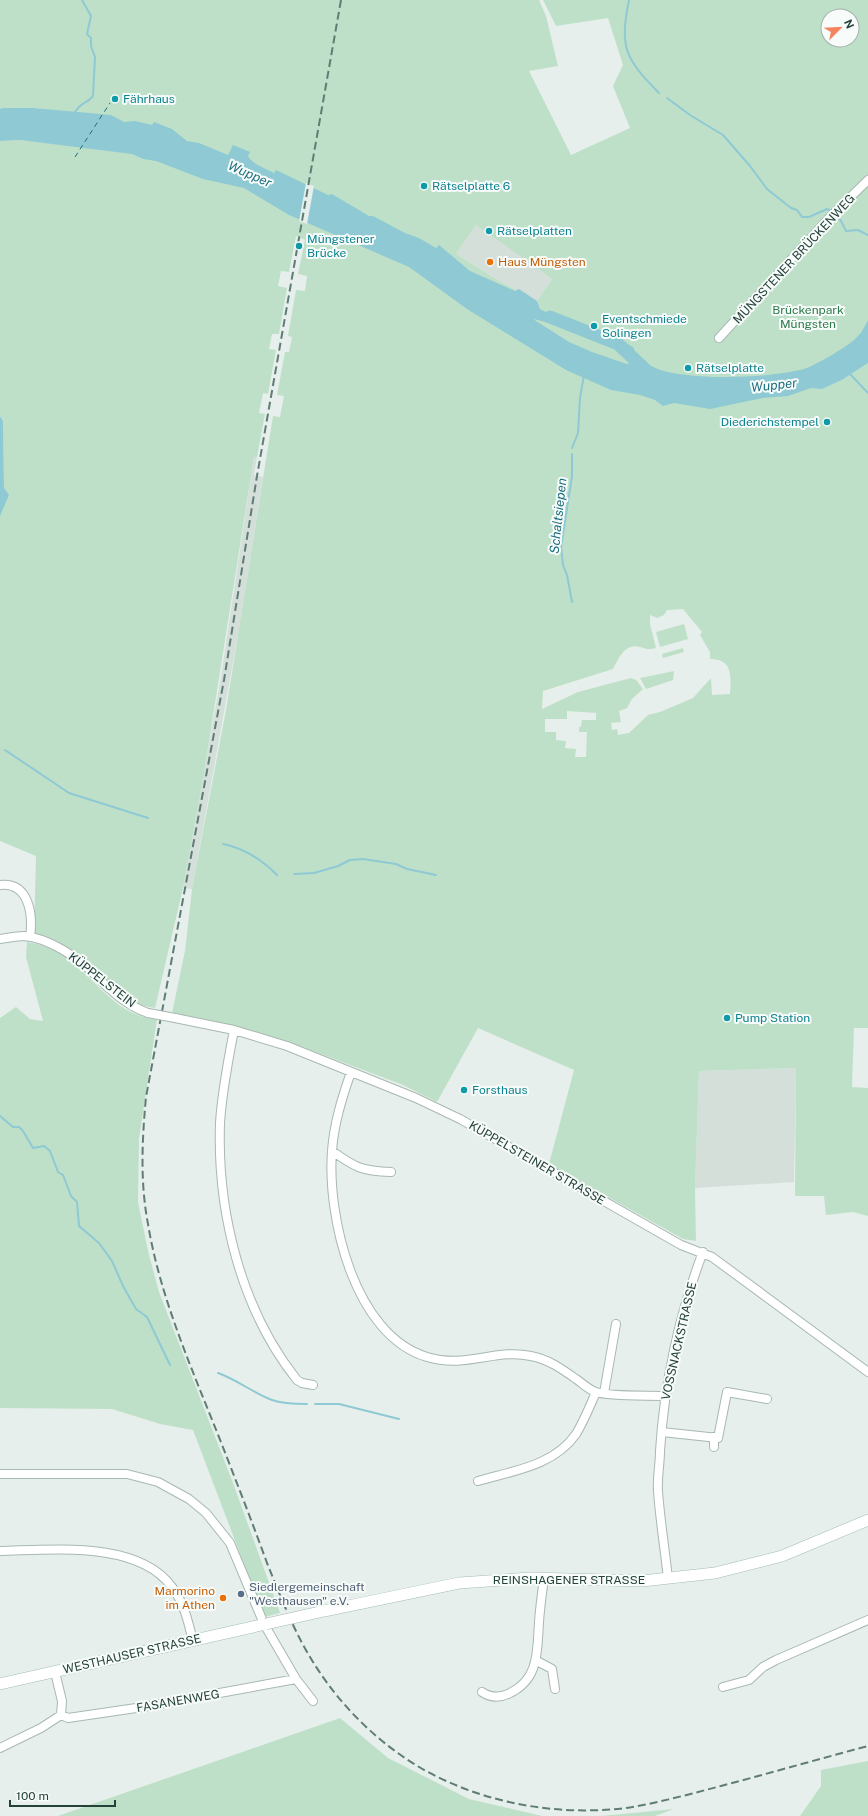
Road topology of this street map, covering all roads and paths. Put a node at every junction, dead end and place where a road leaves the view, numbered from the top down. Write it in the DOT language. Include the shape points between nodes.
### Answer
graph roads {
  1 [pos="868,180"];
  2 [pos="719,338"];
  3 [pos="0,885"];
  4 [pos="30,937"];
  5 [pos="0,939"];
  6 [pos="174,1018"];
  7 [pos="234,1030"];
  8 [pos="351,1072"];
  9 [pos="332,1151"];
  10 [pos="391,1172"];
  11 [pos="703,1252"];
  12 [pos="616,1324"];
  13 [pos="868,1372"];
  14 [pos="313,1385"];
  15 [pos="600,1393"];
  16 [pos="666,1396"];
  17 [pos="767,1399"];
  18 [pos="662,1432"];
  19 [pos="714,1437"];
  20 [pos="714,1446"];
  21 [pos="0,1474"];
  22 [pos="478,1481"];
  23 [pos="868,1520"];
  24 [pos="0,1551"];
  25 [pos="544,1578"];
  26 [pos="668,1579"];
  27 [pos="868,1620"];
  28 [pos="265,1624"];
  29 [pos="193,1641"];
  30 [pos="537,1661"];
  31 [pos="55,1672"];
  32 [pos="296,1679"];
  33 [pos="0,1684"];
  34 [pos="722,1687"];
  35 [pos="555,1689"];
  36 [pos="482,1692"];
  37 [pos="313,1701"];
  38 [pos="61,1715"];
  39 [pos="0,1748"];
  1 -- 2 [label="street, MÜNGSTENER BRÜCKENWEG" via="833,214"];
  3 -- 4 [label="street" via="11,886 26,899 32,913"];
  4 -- 5 [label="street, KÜPPELSTEIN"];
  4 -- 6 [label="street, KÜPPELSTEIN, bridge" via="72,956 114,993 141,1011"];
  6 -- 7 [label="street, KÜPPELSTEINER STRASSE"];
  7 -- 8 [label="street, KÜPPELSTEINER STRASSE" via="287,1046"];
  7 -- 14 [label="street" via="226,1068 220,1123 222,1179 231,1234 247,1287 272,1341 297,1380"];
  8 -- 9 [label="street" via="338,1112"];
  8 -- 11 [label="street, KÜPPELSTEINER STRASSE" via="395,1088 460,1119 681,1245"];
  9 -- 10 [label="street" via="358,1168"];
  9 -- 15 [label="street" via="334,1210 350,1271 362,1296 390,1334 408,1349 441,1360 472,1360 509,1353 541,1358"];
  11 -- 13 [label="street, KÜPPELSTEINER STRASSE"];
  11 -- 16 [label="street, VOSSNACKSTRASSE" via="683,1316"];
  12 -- 15 [label="street"];
  15 -- 16 [label="street"];
  15 -- 22 [label="street" via="575,1434 554,1455 535,1464"];
  16 -- 18 [label="street, VOSSNACKSTRASSE"];
  17 -- 19 [label="street" via="727,1392 718,1438"];
  18 -- 19 [label="street"];
  18 -- 26 [label="street, VOSSNACKSTRASSE" via="658,1490"];
  19 -- 20 [label="street"];
  21 -- 28 [label="street" via="115,1473 149,1479 179,1493 206,1513 230,1543"];
  23 -- 26 [label="main road, REINSHAGENER STRASSE" via="782,1556 715,1573"];
  24 -- 29 [label="street" via="83,1551 115,1554 139,1562 158,1573 171,1586 185,1612"];
  25 -- 26 [label="main road, REINSHAGENER STRASSE" via="638,1581"];
  25 -- 28 [label="main road, REINSHAGENER STRASSE, bridge" via="459,1583"];
  25 -- 30 [label="street"];
  27 -- 34 [label="street" via="776,1660 744,1682"];
  28 -- 29 [label="main road, WESTHAUSER STRASSE"];
  28 -- 32 [label="street"];
  29 -- 31 [label="main road, WESTHAUSER STRASSE"];
  30 -- 35 [label="street" via="552,1669"];
  30 -- 36 [label="street" via="525,1682 513,1691 497,1697 487,1696"];
  31 -- 33 [label="main road, WESTHAUSER STRASSE"];
  31 -- 38 [label="street" via="62,1701"];
  32 -- 37 [label="street"];
  32 -- 38 [label="street, FASANENWEG" via="143,1707 68,1718"];
  38 -- 39 [label="street"];
}
